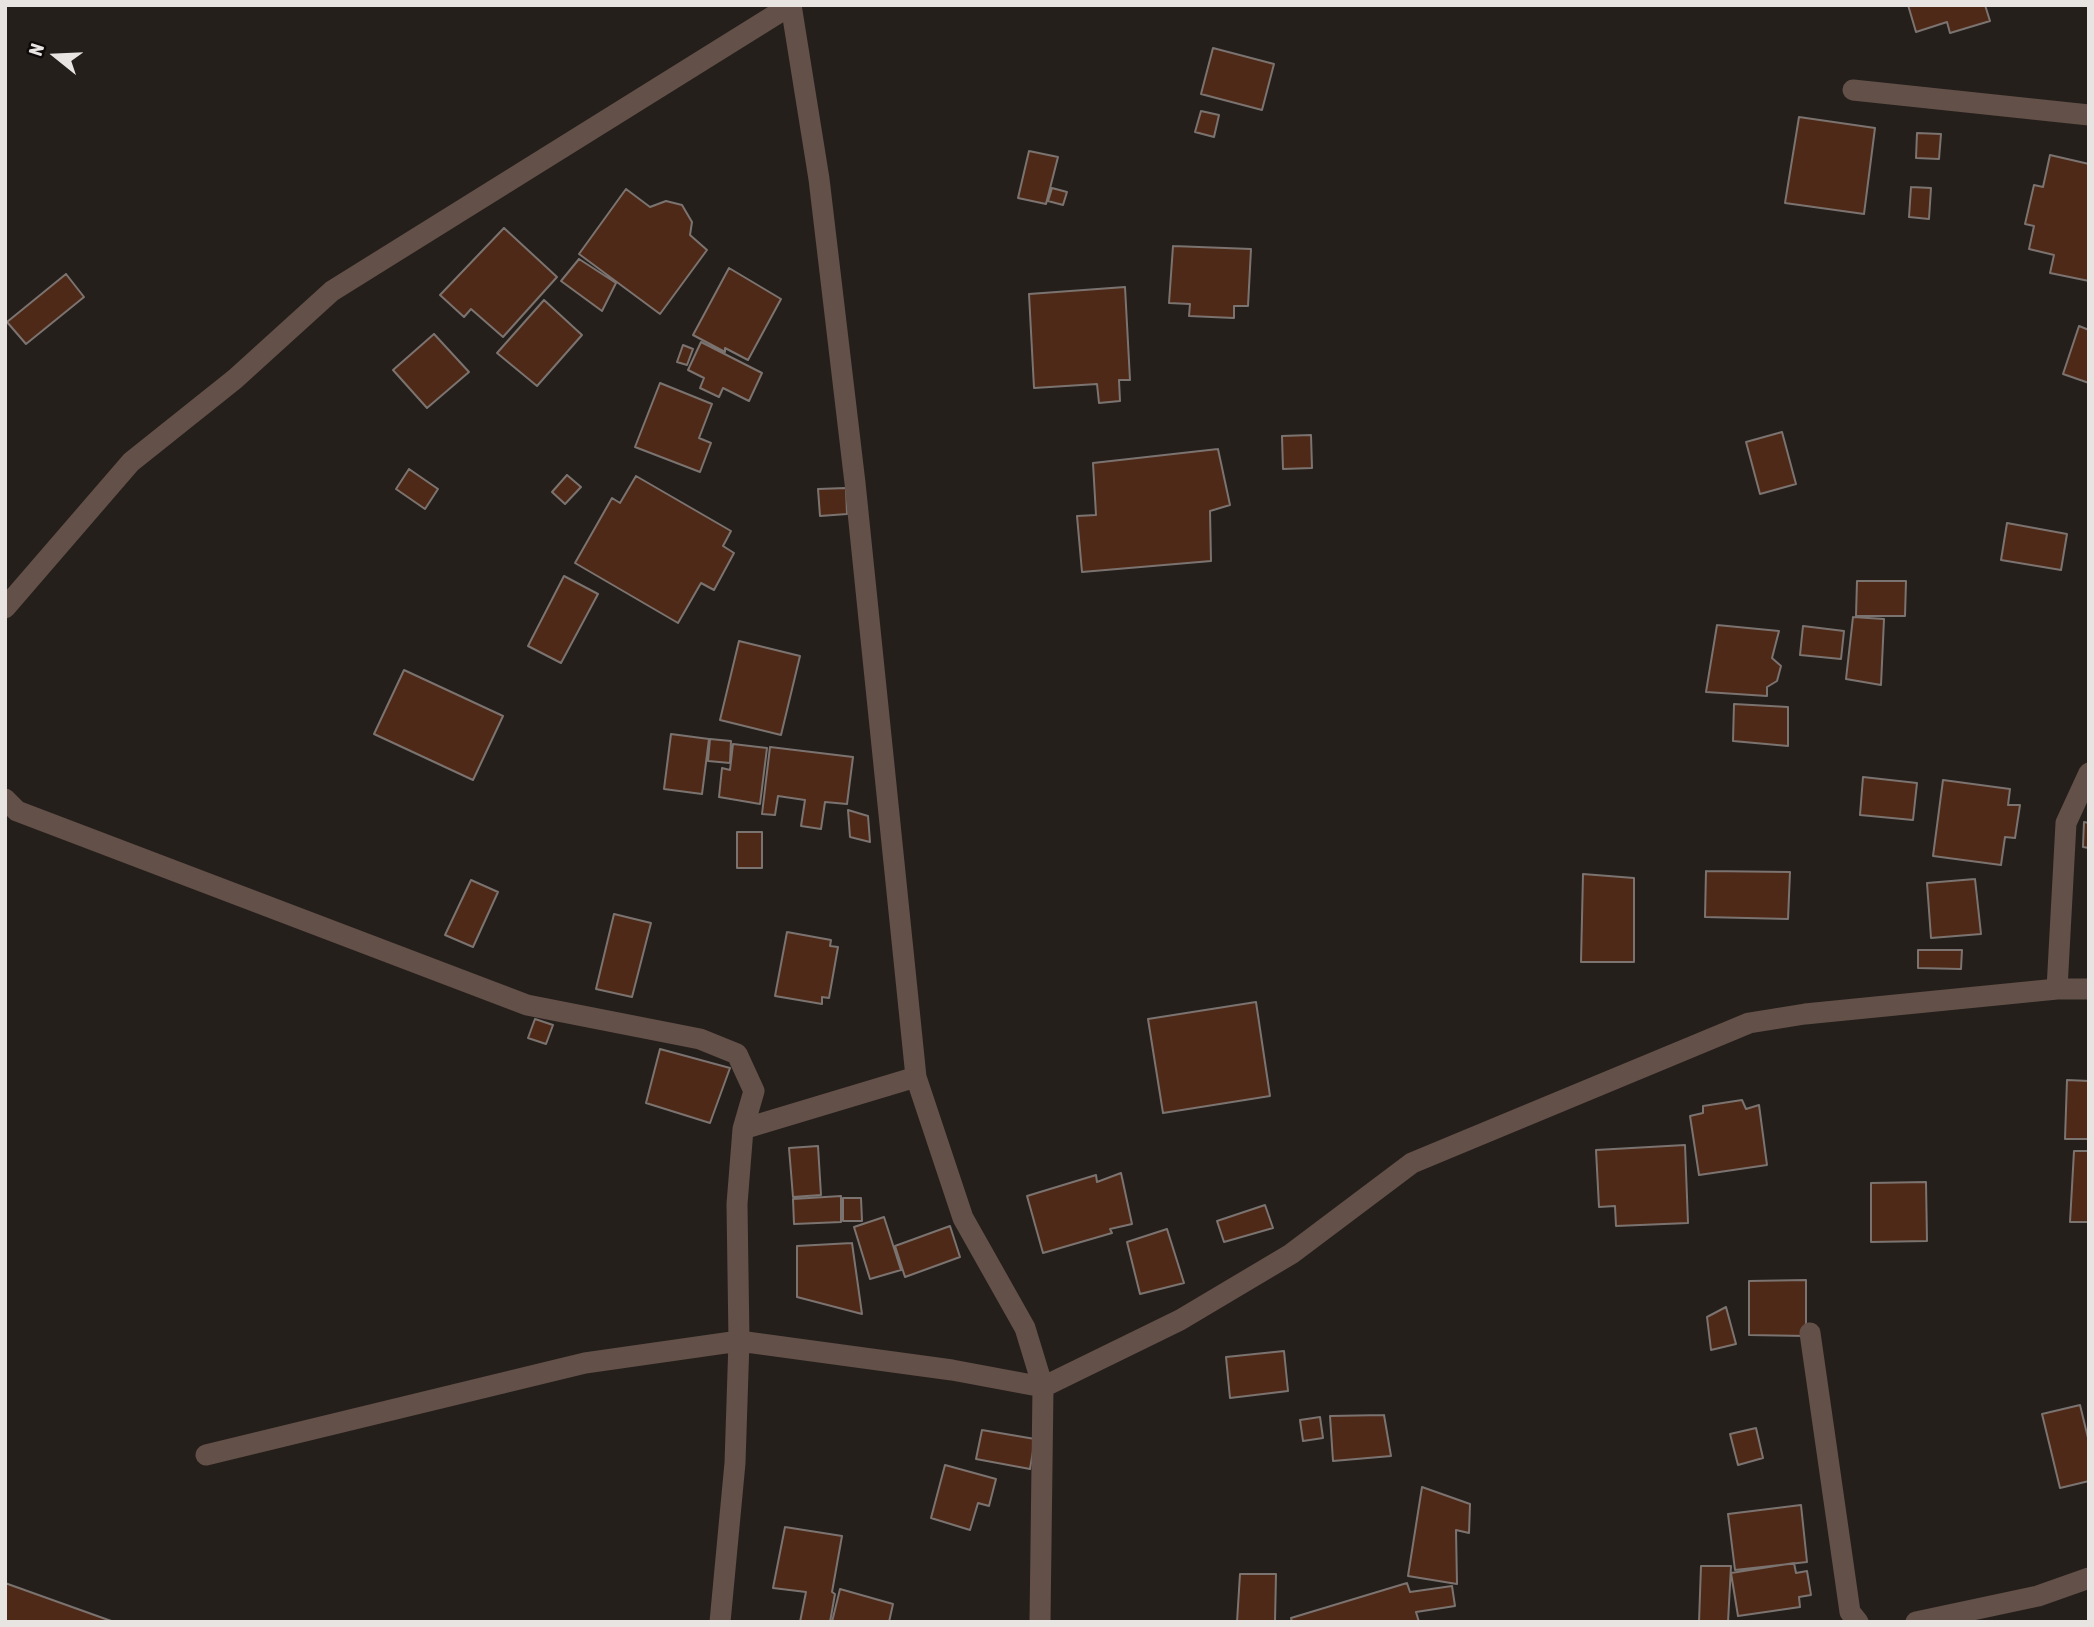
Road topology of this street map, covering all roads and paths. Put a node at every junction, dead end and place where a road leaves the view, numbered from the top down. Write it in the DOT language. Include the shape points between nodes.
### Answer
graph roads {
  1 [pos="791,5"];
  2 [pos="1853,90"];
  3 [pos="2089,115"];
  4 [pos="5,608"];
  5 [pos="2089,773"];
  6 [pos="5,799"];
  7 [pos="2057,989"];
  8 [pos="2089,989"];
  9 [pos="916,1077"];
  10 [pos="743,1129"];
  11 [pos="1810,1333"];
  12 [pos="739,1340"];
  13 [pos="1043,1387"];
  14 [pos="206,1455"];
  15 [pos="2089,1578"];
  16 [pos="720,1622"];
  17 [pos="1040,1622"];
  18 [pos="1858,1622"];
  19 [pos="1916,1622"];
  1 -- 4 [label="street" via="332,291 235,379 131,462"];
  1 -- 9 [label="street" via="819,179 854,469"];
  2 -- 3 [label="street"];
  5 -- 7 [label="street" via="2066,823"];
  6 -- 10 [label="street" via="17,811 527,1005 700,1039 737,1054 754,1091"];
  7 -- 8 [label="street"];
  7 -- 13 [label="street" via="1749,1023 1412,1163 1290,1254 1180,1320"];
  9 -- 10 [label="street"];
  9 -- 13 [label="street" via="964,1218 1025,1328"];
  10 -- 12 [label="street" via="737,1204"];
  11 -- 18 [label="street" via="1850,1612"];
  12 -- 13 [label="street"];
  12 -- 14 [label="street" via="585,1363"];
  12 -- 16 [label="street" via="735,1463"];
  13 -- 17 [label="street"];
  15 -- 19 [label="street" via="2038,1596"];
}
